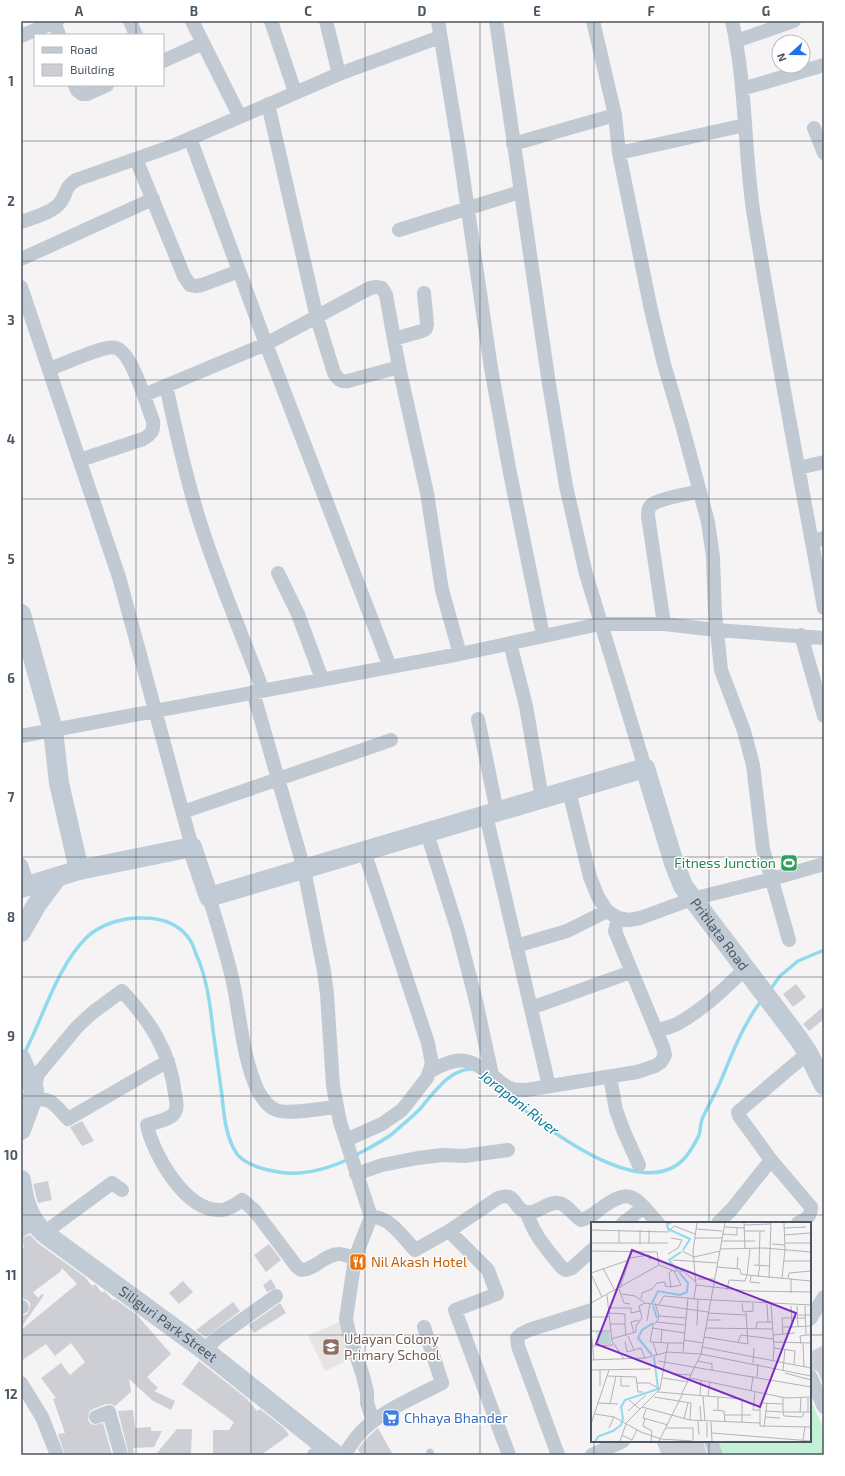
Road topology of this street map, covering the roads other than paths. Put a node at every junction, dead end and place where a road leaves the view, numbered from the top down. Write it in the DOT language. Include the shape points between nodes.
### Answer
graph roads {
  1 [pos="130,21"];
  2 [pos="192,21"];
  3 [pos="271,21"];
  4 [pos="326,21"];
  5 [pos="438,21"];
  6 [pos="496,21"];
  7 [pos="593,21"];
  8 [pos="732,21"];
  9 [pos="794,21"];
  10 [pos="56,25"];
  11 [pos="22,32"];
  12 [pos="136,34"];
  13 [pos="440,37"];
  14 [pos="736,41"];
  15 [pos="203,43"];
  16 [pos="164,61"];
  17 [pos="824,65"];
  18 [pos="339,74"];
  19 [pos="75,86"];
  20 [pos="105,86"];
  21 [pos="742,89"];
  22 [pos="295,92"];
  23 [pos="268,104"];
  24 [pos="615,115"];
  25 [pos="240,116"];
  26 [pos="745,125"];
  27 [pos="814,128"];
  28 [pos="190,138"];
  29 [pos="513,144"];
  30 [pos="619,153"];
  31 [pos="824,153"];
  32 [pos="136,159"];
  33 [pos="520,192"];
  34 [pos="153,199"];
  35 [pos="468,208"];
  36 [pos="21,222"];
  37 [pos="399,230"];
  38 [pos="21,259"];
  39 [pos="239,271"];
  40 [pos="21,287"];
  41 [pos="424,293"];
  42 [pos="317,318"];
  43 [pos="394,339"];
  44 [pos="266,344"];
  45 [pos="399,367"];
  46 [pos="49,369"];
  47 [pos="166,386"];
  48 [pos="144,395"];
  49 [pos="80,460"];
  50 [pos="824,462"];
  51 [pos="798,468"];
  52 [pos="700,491"];
  53 [pos="818,540"];
  54 [pos="278,573"];
  55 [pos="824,608"];
  56 [pos="21,614"];
  57 [pos="600,624"];
  58 [pos="664,624"];
  59 [pos="716,630"];
  60 [pos="543,635"];
  61 [pos="801,635"];
  62 [pos="824,638"];
  63 [pos="510,643"];
  64 [pos="460,654"];
  65 [pos="390,666"];
  66 [pos="322,679"];
  67 [pos="258,692"];
  68 [pos="156,710"];
  69 [pos="824,716"];
  70 [pos="478,719"];
  71 [pos="52,730"];
  72 [pos="21,736"];
  73 [pos="391,740"];
  74 [pos="645,768"];
  75 [pos="277,780"];
  76 [pos="568,791"];
  77 [pos="542,798"];
  78 [pos="184,812"];
  79 [pos="492,813"];
  80 [pos="427,832"];
  81 [pos="192,846"];
  82 [pos="364,851"];
  83 [pos="824,864"];
  84 [pos="21,865"];
  85 [pos="304,869"];
  86 [pos="79,870"];
  87 [pos="57,877"];
  88 [pos="772,879"];
  89 [pos="25,887"];
  90 [pos="209,897"];
  91 [pos="692,899"];
  92 [pos="612,914"];
  93 [pos="21,932"];
  94 [pos="789,940"];
  95 [pos="516,946"];
  96 [pos="747,971"];
  97 [pos="631,972"];
  98 [pos="531,1008"];
  99 [pos="656,1031"];
  100 [pos="808,1053"];
  101 [pos="168,1061"];
  102 [pos="429,1072"];
  103 [pos="492,1075"];
  104 [pos="610,1077"];
  105 [pos="29,1080"];
  106 [pos="824,1085"];
  107 [pos="549,1086"];
  108 [pos="337,1107"];
  109 [pos="21,1130"];
  110 [pos="346,1142"];
  111 [pos="508,1150"];
  112 [pos="771,1160"];
  113 [pos="639,1165"];
  114 [pos="355,1172"];
  115 [pos="21,1180"];
  116 [pos="122,1190"];
  117 [pos="644,1207"];
  118 [pos="527,1212"];
  119 [pos="370,1217"];
  120 [pos="624,1222"];
  121 [pos="657,1222"];
  122 [pos="719,1222"];
  123 [pos="800,1222"];
  124 [pos="33,1228"];
  125 [pos="449,1231"];
  126 [pos="591,1251"];
  127 [pos="355,1258"];
  128 [pos="276,1296"];
  129 [pos="824,1297"];
  130 [pos="591,1310"];
  131 [pos="811,1316"];
  132 [pos="424,1327"];
  133 [pos="204,1350"];
  134 [pos="811,1378"];
  135 [pos="21,1383"];
  136 [pos="824,1407"];
  137 [pos="96,1417"];
  138 [pos="373,1422"];
  139 [pos="621,1442"];
  140 [pos="711,1442"];
  141 [pos="338,1454"];
  142 [pos="57,1455"];
  143 [pos="121,1455"];
  144 [pos="314,1455"];
  145 [pos="509,1455"];
  146 [pos="558,1455"];
  147 [pos="594,1455"];
  148 [pos="716,1455"];
  1 -- 12 [label="street"];
  2 -- 15 [label="street"];
  3 -- 22 [label="street"];
  4 -- 18 [label="street"];
  5 -- 13 [label="street"];
  6 -- 29 [label="street"];
  7 -- 24 [label="street"];
  8 -- 14 [label="street"];
  9 -- 14 [label="street"];
  10 -- 11 [label="street"];
  13 -- 18 [label="street"];
  13 -- 35 [label="street"];
  14 -- 21 [label="street"];
  15 -- 16 [label="street"];
  15 -- 25 [label="street"];
  17 -- 21 [label="street"];
  18 -- 22 [label="street"];
  19 -- 20 [label="street" via="82,94"];
  21 -- 26 [label="street"];
  22 -- 23 [label="street"];
  23 -- 25 [label="street"];
  23 -- 42 [label="street"];
  24 -- 29 [label="street"];
  24 -- 30 [label="street"];
  25 -- 28 [label="street"];
  26 -- 30 [label="street"];
  26 -- 51 [label="street" via="753,208"];
  27 -- 31 [label="street"];
  28 -- 32 [label="street"];
  28 -- 39 [label="street"];
  29 -- 33 [label="street"];
  30 -- 52 [label="street" via="664,364"];
  32 -- 34 [label="street"];
  32 -- 36 [label="street" via="76,180 69,184 63,199 54,209"];
  33 -- 35 [label="street"];
  33 -- 57 [label="street" via="566,486"];
  34 -- 38 [label="street"];
  34 -- 39 [label="street" via="190,285 202,285"];
  35 -- 37 [label="street"];
  35 -- 60 [label="street" via="491,368"];
  39 -- 44 [label="street"];
  40 -- 46 [label="street"];
  41 -- 43 [label="street" via="426,328"];
  42 -- 43 [label="street" via="370,288 382,288 386,295"];
  42 -- 44 [label="street"];
  42 -- 45 [label="street" via="337,379 348,381"];
  43 -- 45 [label="street"];
  44 -- 47 [label="street"];
  44 -- 65 [label="street"];
  45 -- 64 [label="street" via="427,493 442,590"];
  46 -- 48 [label="street" via="116,347 127,357"];
  46 -- 49 [label="street"];
  47 -- 48 [label="street"];
  47 -- 67 [label="street" via="199,519"];
  48 -- 49 [label="street" via="153,421 154,428 150,435"];
  49 -- 68 [label="street" via="119,577"];
  50 -- 51 [label="street"];
  51 -- 53 [label="street"];
  52 -- 58 [label="street" via="658,502 648,510"];
  52 -- 59 [label="street" via="713,557"];
  53 -- 55 [label="street"];
  54 -- 66 [label="street" via="298,614"];
  56 -- 71 [label="street"];
  57 -- 58 [label="street"];
  57 -- 60 [label="street"];
  57 -- 74 [label="street"];
  58 -- 59 [label="street"];
  59 -- 61 [label="street"];
  59 -- 88 [label="street" via="721,670 744,731 753,765 760,834"];
  60 -- 63 [label="street"];
  61 -- 62 [label="street"];
  61 -- 69 [label="street"];
  63 -- 64 [label="street"];
  63 -- 77 [label="street" via="526,706"];
  64 -- 65 [label="street"];
  65 -- 66 [label="street"];
  66 -- 67 [label="street"];
  67 -- 68 [label="street"];
  67 -- 75 [label="street"];
  68 -- 71 [label="street"];
  68 -- 78 [label="street"];
  70 -- 79 [label="street"];
  71 -- 72 [label="street"];
  71 -- 86 [label="street" via="59,783"];
  73 -- 75 [label="street"];
  74 -- 76 [label="street"];
  74 -- 91 [label="street, Pritilata Road" via="678,874"];
  75 -- 78 [label="street"];
  75 -- 85 [label="street"];
  76 -- 77 [label="street"];
  76 -- 92 [label="street" via="590,877 598,897"];
  77 -- 79 [label="street"];
  78 -- 81 [label="street"];
  79 -- 80 [label="street"];
  79 -- 95 [label="street"];
  80 -- 82 [label="street"];
  80 -- 103 [label="street" via="476,1001"];
  81 -- 86 [label="street"];
  81 -- 90 [label="street"];
  82 -- 85 [label="street"];
  82 -- 102 [label="street" via="428,1043 432,1064"];
  83 -- 88 [label="street"];
  84 -- 89 [label="street"];
  85 -- 90 [label="street"];
  85 -- 108 [label="street" via="324,971"];
  86 -- 87 [label="street"];
  87 -- 89 [label="street"];
  87 -- 93 [label="street"];
  88 -- 91 [label="street"];
  88 -- 94 [label="street"];
  90 -- 108 [label="street" via="225,948 250,1069 258,1091 267,1104 276,1110 288,1112"];
  91 -- 92 [label="street" via="640,918 629,920"];
  91 -- 96 [label="street, Pritilata Road"];
  92 -- 95 [label="street"];
  92 -- 97 [label="street" via="615,932"];
  95 -- 98 [label="street"];
  96 -- 99 [label="street" via="694,1014"];
  96 -- 100 [label="street, Pritilata Road"];
  97 -- 98 [label="street"];
  97 -- 99 [label="street"];
  98 -- 107 [label="street"];
  99 -- 104 [label="street" via="665,1055 661,1062 637,1072"];
  100 -- 106 [label="street, Pritilata Road"];
  100 -- 112 [label="street" via="738,1112"];
  101 -- 105 [label="street" via="68,1119 49,1100 41,1098"];
  101 -- 105 [label="street" via="164,1048 153,1031 134,1003 122,991 77,1027 38,1074"];
  101 -- 127 [label="street" via="175,1091 176,1111 169,1118 147,1125 150,1139 178,1186 211,1209 226,1209 242,1200 254,1210 301,1270 334,1255"];
  102 -- 103 [label="street" via="442,1064 466,1060"];
  102 -- 110 [label="street" via="418,1091 402,1110 382,1124"];
  103 -- 107 [label="street" via="504,1085 516,1090"];
  104 -- 107 [label="street"];
  104 -- 113 [label="street" via="616,1110"];
  105 -- 109 [label="street"];
  108 -- 110 [label="street"];
  110 -- 114 [label="street"];
  111 -- 114 [label="street" via="464,1156 418,1158"];
  112 -- 122 [label="street"];
  112 -- 123 [label="street" via="811,1207 808,1218"];
  114 -- 119 [label="street"];
  115 -- 124 [label="street"];
  116 -- 124 [label="street" via="112,1183"];
  117 -- 118 [label="street" via="630,1196 622,1196 581,1220 561,1204 555,1203"];
  117 -- 120 [label="street"];
  117 -- 121 [label="street"];
  118 -- 125 [label="street" via="510,1197 504,1196"];
  118 -- 126 [label="street" via="534,1232 562,1268 572,1268"];
  119 -- 125 [label="street" via="388,1222 415,1250"];
  119 -- 127 [label="street"];
  124 -- 133 [label="street, Siliguri Park Street"];
  125 -- 145 [label="street" via="488,1270 498,1294 455,1310"];
  127 -- 138 [label="street" via="346,1319"];
  128 -- 133 [label="street"];
  129 -- 131 [label="street"];
  130 -- 146 [label="street" via="529,1330 517,1338"];
  132 -- 138 [label="street" via="442,1383 390,1410"];
  133 -- 141 [label="street, Siliguri Park Street"];
  134 -- 136 [label="street"];
  135 -- 142 [label="street" via="42,1417"];
  137 -- 143 [label="street" via="109,1412"];
  138 -- 141 [label="street"];
  139 -- 147 [label="street"];
  140 -- 148 [label="street"];
  141 -- 144 [label="street"];
}
